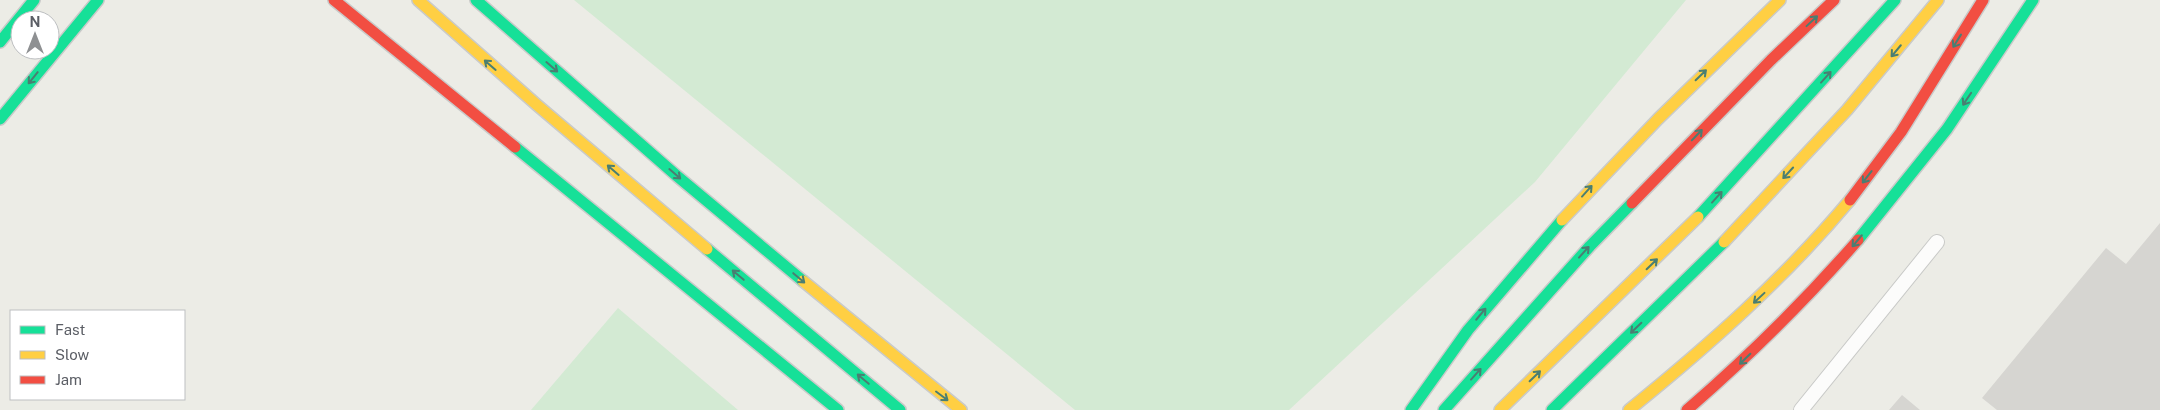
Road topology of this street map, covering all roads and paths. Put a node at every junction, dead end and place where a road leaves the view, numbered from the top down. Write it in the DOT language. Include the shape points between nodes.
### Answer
graph roads {
  1 [pos="34,0"];
  2 [pos="98,0"];
  3 [pos="334,0"];
  4 [pos="418,0"];
  5 [pos="476,0"];
  6 [pos="1780,0"];
  7 [pos="1834,0"];
  8 [pos="1895,0"];
  9 [pos="1938,0"];
  10 [pos="1983,0"];
  11 [pos="2033,0"];
  12 [pos="0,42"];
  13 [pos="0,119"];
  14 [pos="1937,242"];
  15 [pos="838,410"];
  16 [pos="900,410"];
  17 [pos="961,410"];
  18 [pos="1412,410"];
  19 [pos="1444,410"];
  20 [pos="1500,410"];
  21 [pos="1552,410"];
  22 [pos="1630,410"];
  23 [pos="1687,410"];
  24 [pos="1801,410"];
  1 -- 12 [label="street"];
  2 -- 13 [label="street, one-way"];
  3 -- 15 [label="street"];
  16 -- 4 [label="street, one-way" via="667,216"];
  5 -- 17 [label="street, one-way" via="678,176"];
  18 -- 6 [label="street, one-way" via="1468,331 1600,176 1674,100"];
  19 -- 7 [label="street, one-way" via="1590,246"];
  20 -- 8 [label="street, one-way" via="1684,233"];
  9 -- 21 [label="street, one-way" via="1847,110 1709,258"];
  10 -- 22 [label="street, one-way" via="1888,151 1832,221 1772,286 1701,352"];
  11 -- 23 [label="street, one-way" via="1947,128 1846,253 1784,321"];
  14 -- 24 [label="lane"];
}
